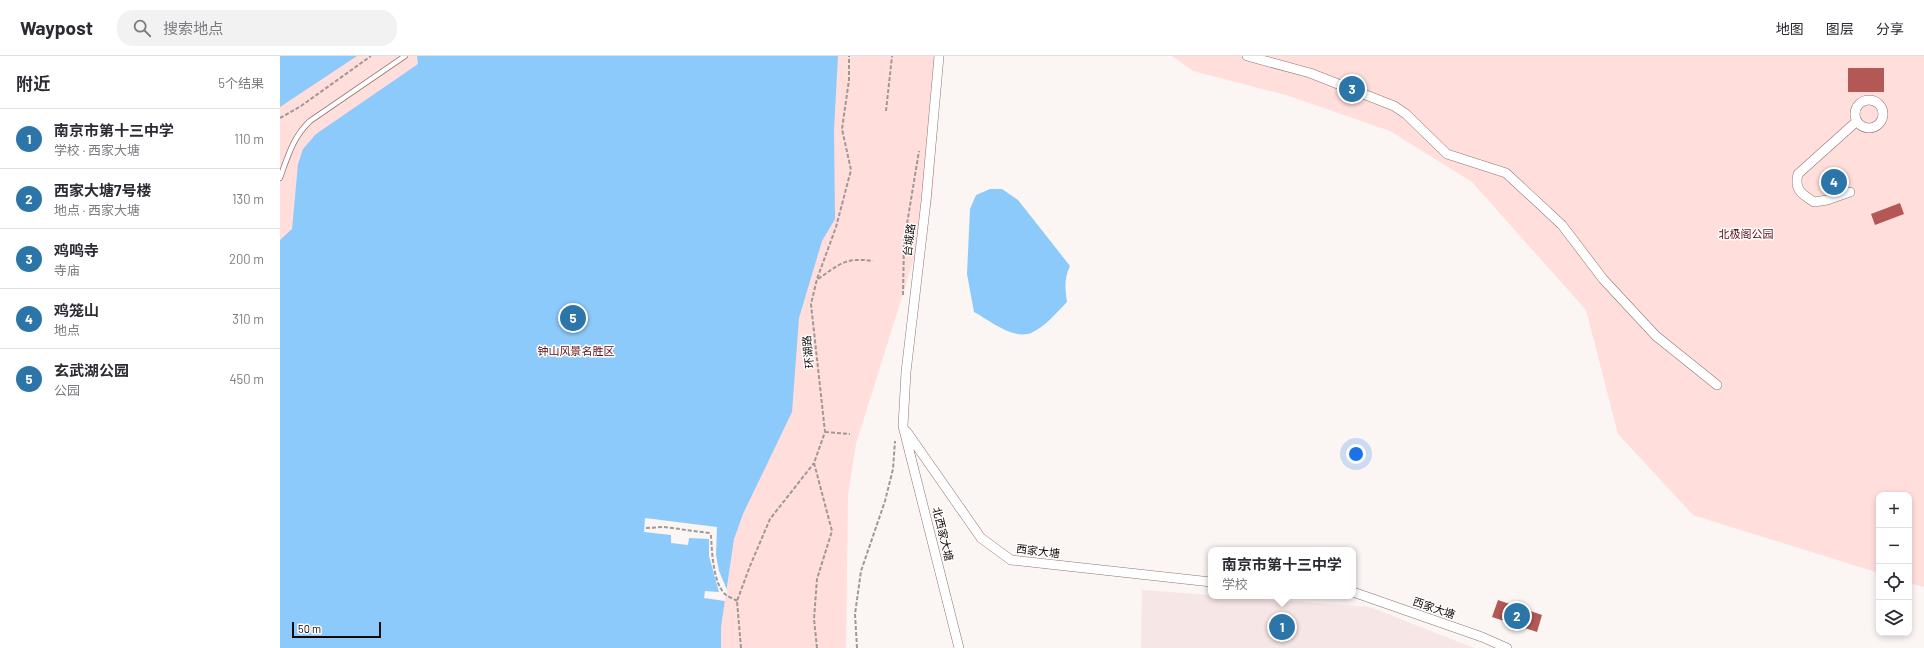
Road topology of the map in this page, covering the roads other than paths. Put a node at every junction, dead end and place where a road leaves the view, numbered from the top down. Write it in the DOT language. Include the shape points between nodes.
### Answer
graph roads {
  1 [pos="405,56"];
  2 [pos="939,56"];
  3 [pos="1247,56"];
  4 [pos="1857,121"];
  5 [pos="280,178"];
  6 [pos="1850,192"];
  7 [pos="1717,385"];
  8 [pos="903,426"];
  9 [pos="1208,582"];
  10 [pos="1356,593"];
  11 [pos="959,648"];
  12 [pos="1507,648"];
  1 -- 5 [label="lane" via="305,126 292,146"];
  2 -- 8 [label="street, 台城路" via="926,201 906,372"];
  3 -- 7 [label="street" via="1310,73 1394,106 1406,114 1447,154 1506,173 1562,225 1603,279 1656,336"];
  4 -- 6 [label="street" via="1798,174 1796,183 1800,191 1814,202"];
  8 -- 9 [label="street, 西家大塘" via="981,538 1011,560"];
  8 -- 11 [label="street, 北西家大塘"];
  10 -- 12 [label="street, 西家大塘"];
}
